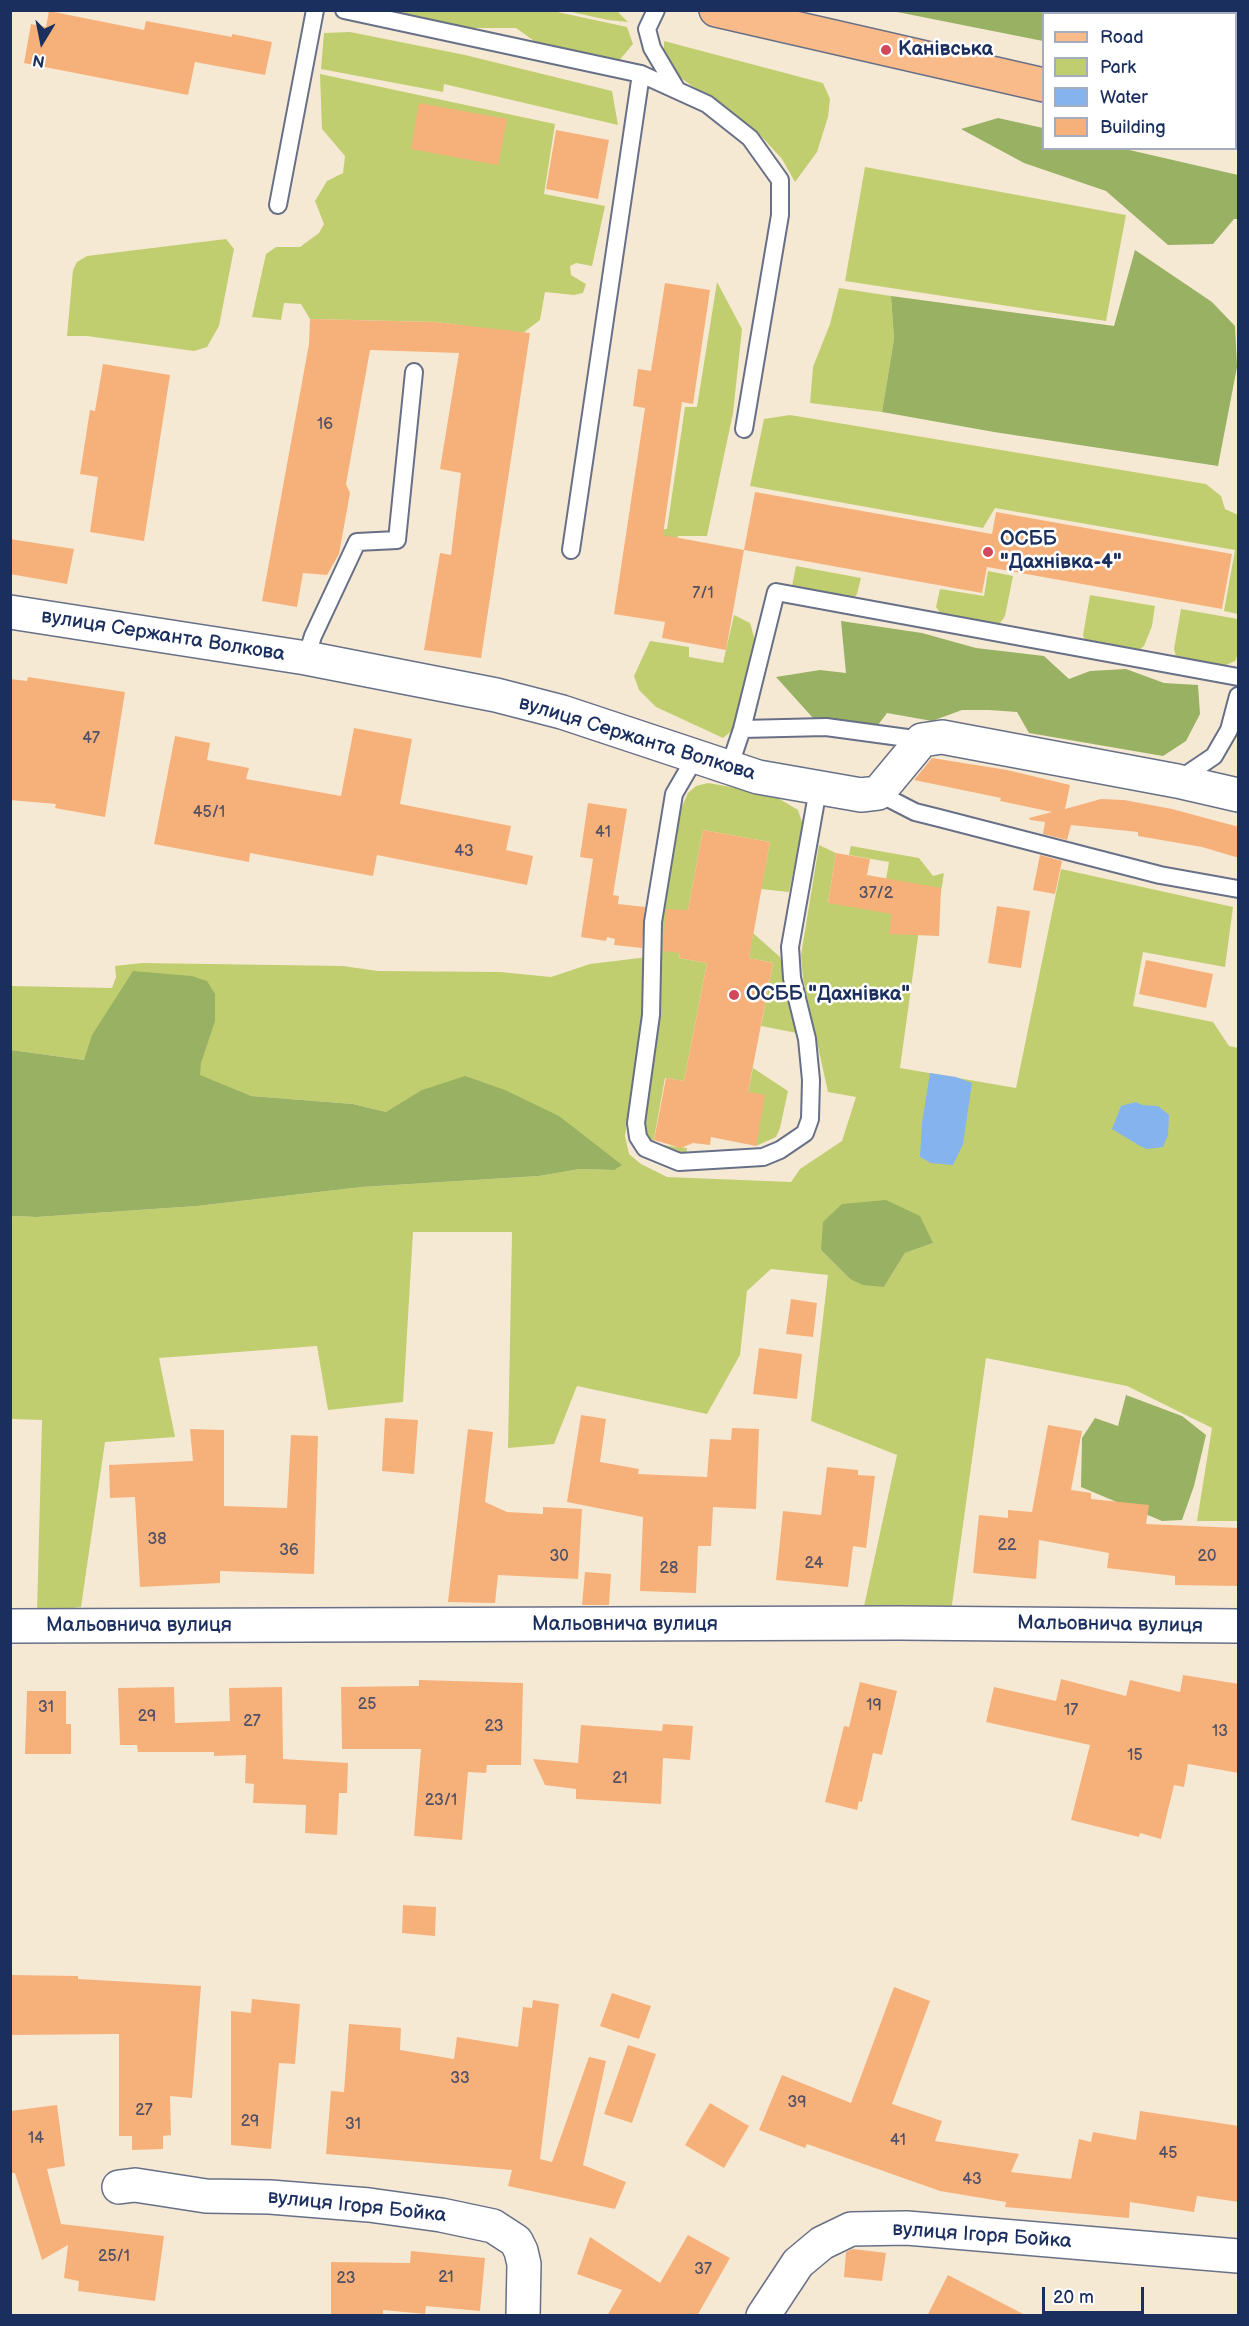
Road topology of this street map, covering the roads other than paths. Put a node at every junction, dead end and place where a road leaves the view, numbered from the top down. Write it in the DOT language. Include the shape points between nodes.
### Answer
graph roads {
  1 [pos="315,10"];
  2 [pos="344,10"];
  3 [pos="656,10"];
  4 [pos="716,10"];
  5 [pos="641,74"];
  6 [pos="1042,85"];
  7 [pos="676,90"];
  8 [pos="278,205"];
  9 [pos="414,372"];
  10 [pos="744,429"];
  11 [pos="571,550"];
  12 [pos="10,612"];
  13 [pos="306,658"];
  14 [pos="1239,677"];
  15 [pos="1239,696"];
  16 [pos="742,729"];
  17 [pos="922,740"];
  18 [pos="696,756"];
  19 [pos="729,768"];
  20 [pos="1177,781"];
  21 [pos="818,789"];
  22 [pos="878,793"];
  23 [pos="1239,795"];
  24 [pos="1239,889"];
  25 [pos="10,1626"];
  26 [pos="1239,1626"];
  27 [pos="119,2187"];
  28 [pos="1239,2256"];
  29 [pos="523,2316"];
  30 [pos="763,2316"];
  1 -- 8 [label="lane"];
  2 -- 5 [label="lane"];
  3 -- 7 [label="lane" via="647,28 651,48"];
  4 -- 6 [label="main road"];
  5 -- 7 [label="lane"];
  5 -- 11 [label="lane"];
  7 -- 10 [label="lane" via="707,104 750,138 780,180 780,215"];
  9 -- 13 [label="lane" via="396,540 357,542"];
  12 -- 13 [label="street, вулиця Сержанта Волкова"];
  13 -- 18 [label="street, вулиця Сержанта Волкова" via="507,698"];
  14 -- 16 [label="lane" via="776,592"];
  15 -- 20 [label="lane" via="1229,730 1214,756"];
  16 -- 17 [label="lane" via="826,727"];
  16 -- 19 [label="lane"];
  17 -- 20 [label="street" via="942,737"];
  17 -- 22 [label="street"];
  18 -- 19 [label="street, вулиця Сержанта Волкова"];
  18 -- 21 [label="lane" via="674,794 653,922 651,1015 636,1123 645,1148 679,1162 763,1156 780,1150 805,1132 810,1119 807,1039 792,978 790,947"];
  19 -- 21 [label="street, вулиця Сержанта Волкова"];
  20 -- 23 [label="street"];
  21 -- 22 [label="street, вулиця Сержанта Волкова" via="861,795"];
  22 -- 24 [label="lane" via="915,812 1160,875"];
  25 -- 26 [label="street, Мальовнича вулиця"];
  27 -- 29 [label="street, вулиця Ігоря Бойка" via="135,2185 206,2196 369,2205 493,2226 516,2241 521,2251"];
  28 -- 30 [label="street, вулиця Ігоря Бойка" via="907,2228 851,2229 822,2242 798,2263"];
}
